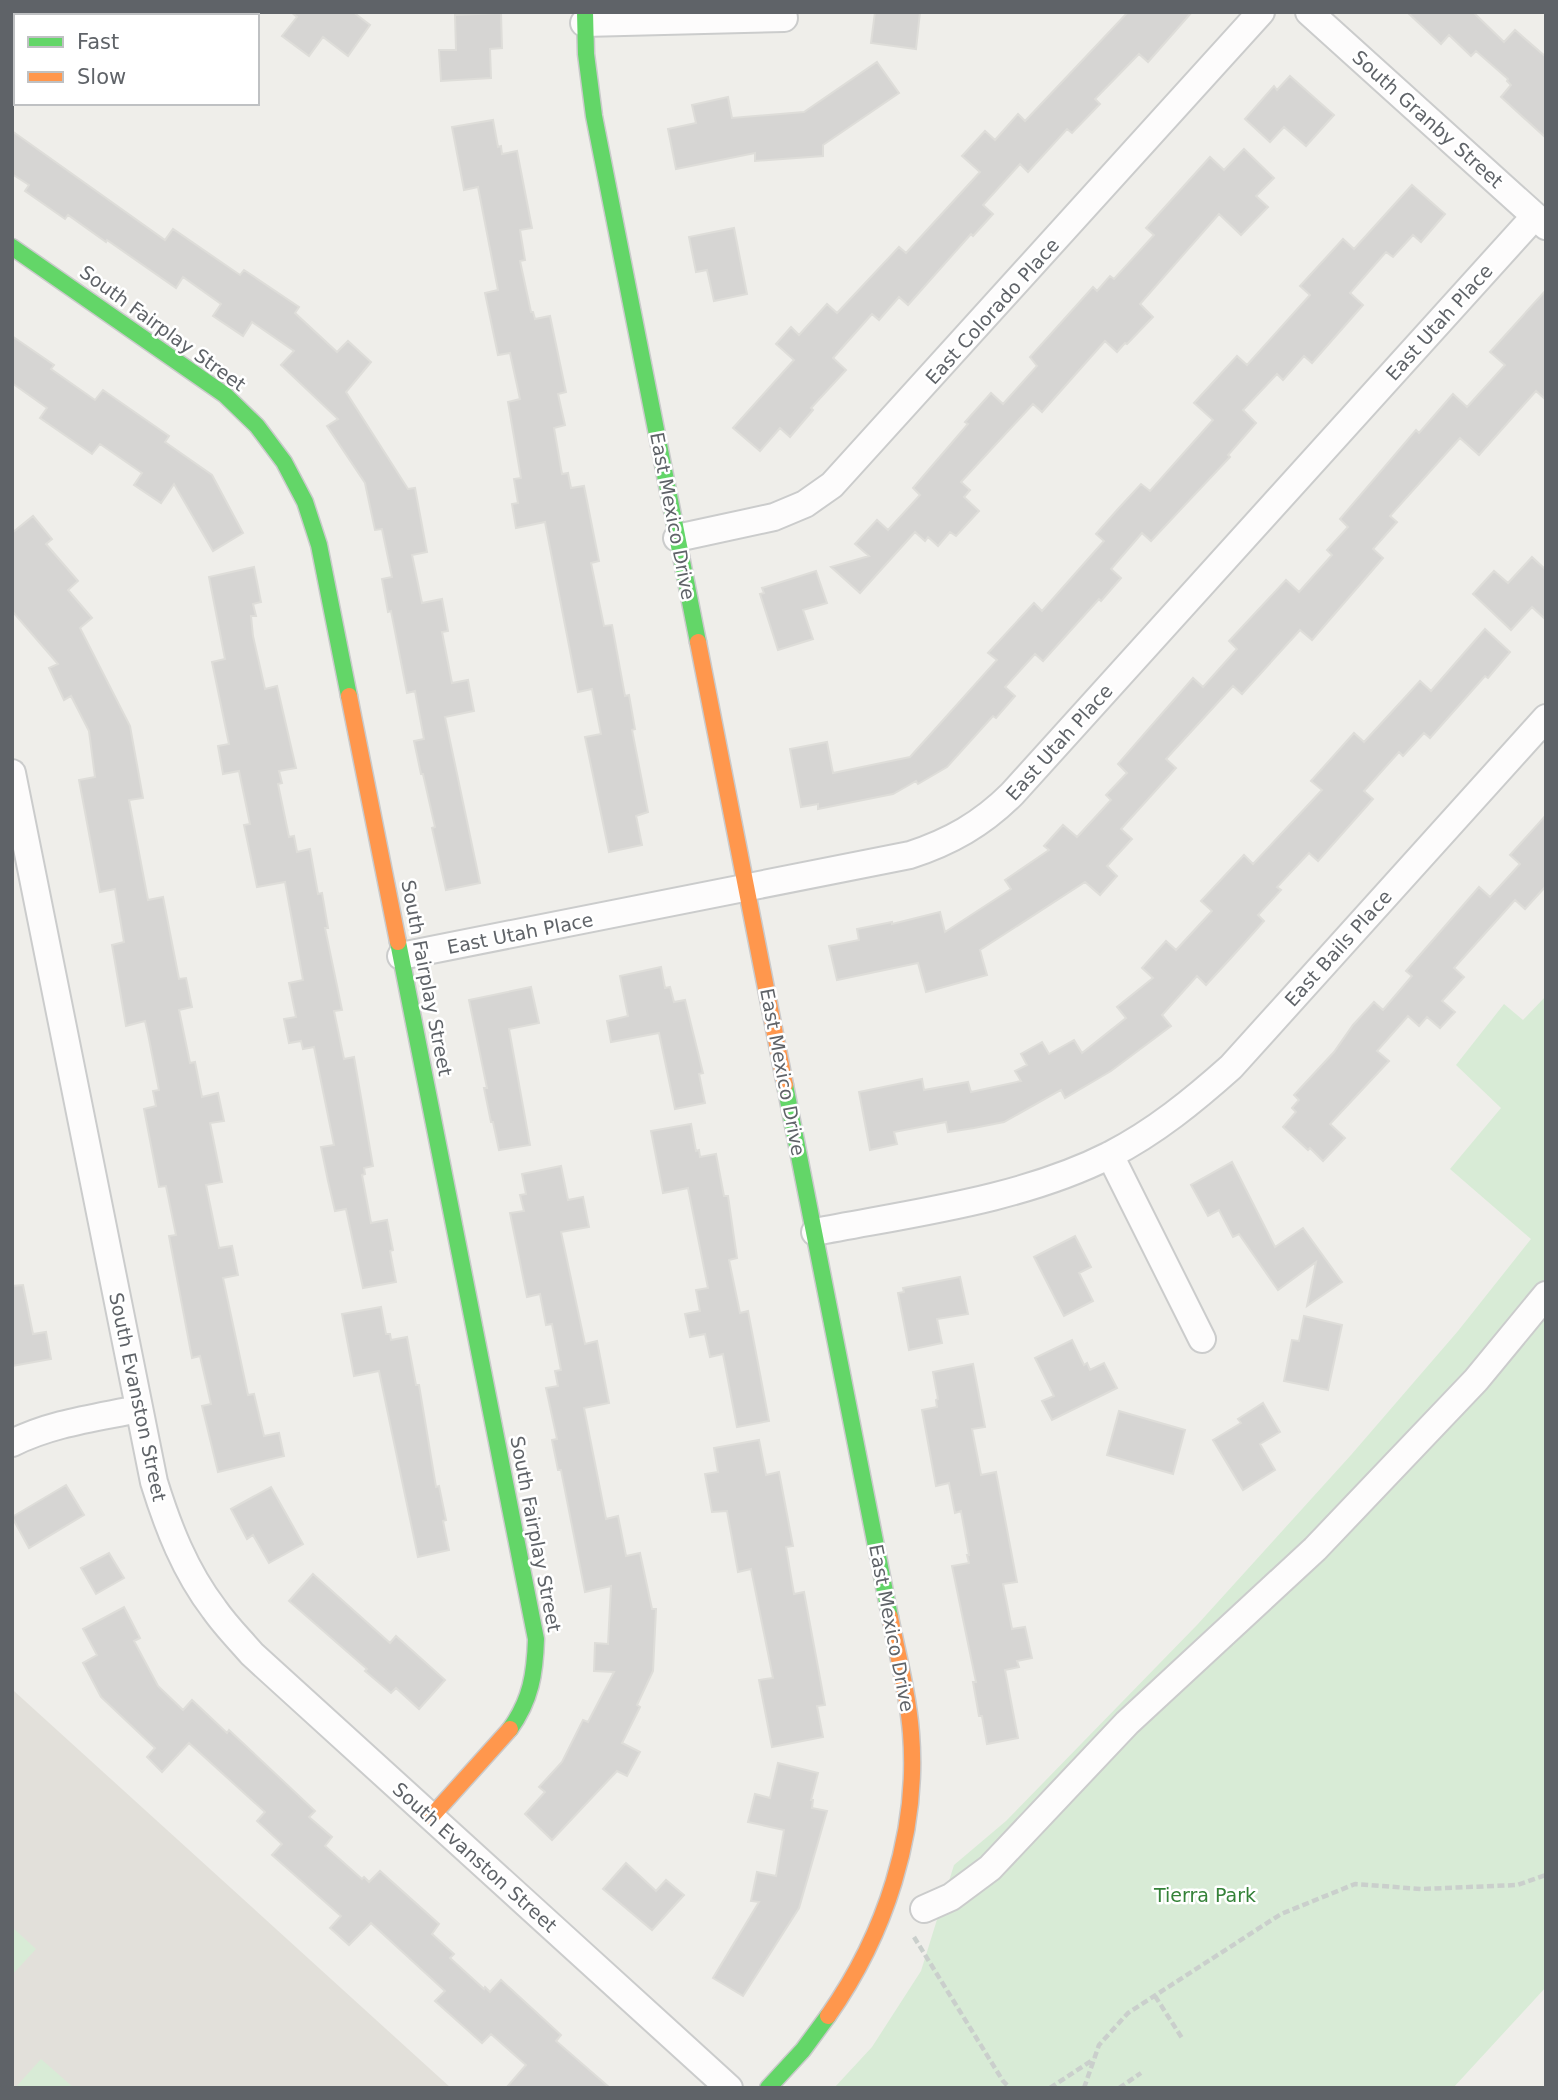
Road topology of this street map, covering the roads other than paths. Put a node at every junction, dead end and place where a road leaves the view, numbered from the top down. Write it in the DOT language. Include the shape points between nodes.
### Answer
graph roads {
  1 [pos="1261,12"];
  2 [pos="1309,12"];
  3 [pos="584,17"];
  4 [pos="784,18"];
  5 [pos="1540,221"];
  6 [pos="12,247"];
  7 [pos="677,538"];
  8 [pos="1546,718"];
  9 [pos="12,772"];
  10 [pos="747,888"];
  11 [pos="401,956"];
  12 [pos="1110,1155"];
  13 [pos="815,1232"];
  14 [pos="1546,1295"];
  15 [pos="1202,1339"];
  16 [pos="138,1409"];
  17 [pos="12,1443"];
  18 [pos="431,1817"];
  19 [pos="924,1909"];
  20 [pos="729,2088"];
  21 [pos="768,2088"];
  1 -- 7 [label="street, East Colorado Place" via="832,485 805,504 774,517"];
  2 -- 5 [label="street, South Granby Street"];
  3 -- 4 [label="street, East Mexico Drive"];
  3 -- 7 [label="street, East Mexico Drive" via="594,116"];
  5 -- 10 [label="street, East Utah Place" via="995,811 941,845 911,855"];
  6 -- 11 [label="street, South Fairplay Street" via="225,395 257,426 284,463 305,502 319,545"];
  7 -- 10 [label="street, East Mexico Drive"];
  8 -- 12 [label="street, East Bails Place" via="1231,1067 1194,1100"];
  9 -- 16 [label="street, South Evanston Street"];
  10 -- 11 [label="street, East Utah Place"];
  10 -- 13 [label="street, East Mexico Drive"];
  11 -- 18 [label="street, South Fairplay Street" via="536,1639 535,1672 526,1704 512,1727"];
  12 -- 13 [label="street, East Bails Place" via="1009,1193"];
  12 -- 15 [label="street"];
  13 -- 21 [label="street, East Mexico Drive" via="908,1705 912,1794 893,1888 871,1941 813,2039"];
  14 -- 19 [label="street" via="1467,1390 1315,1549 1127,1723 990,1868 951,1897"];
  16 -- 17 [label="street" via="59,1425"];
  16 -- 18 [label="street, South Evanston Street" via="166,1520 191,1575 214,1609 252,1654"];
  18 -- 20 [label="street, South Evanston Street"];
}
